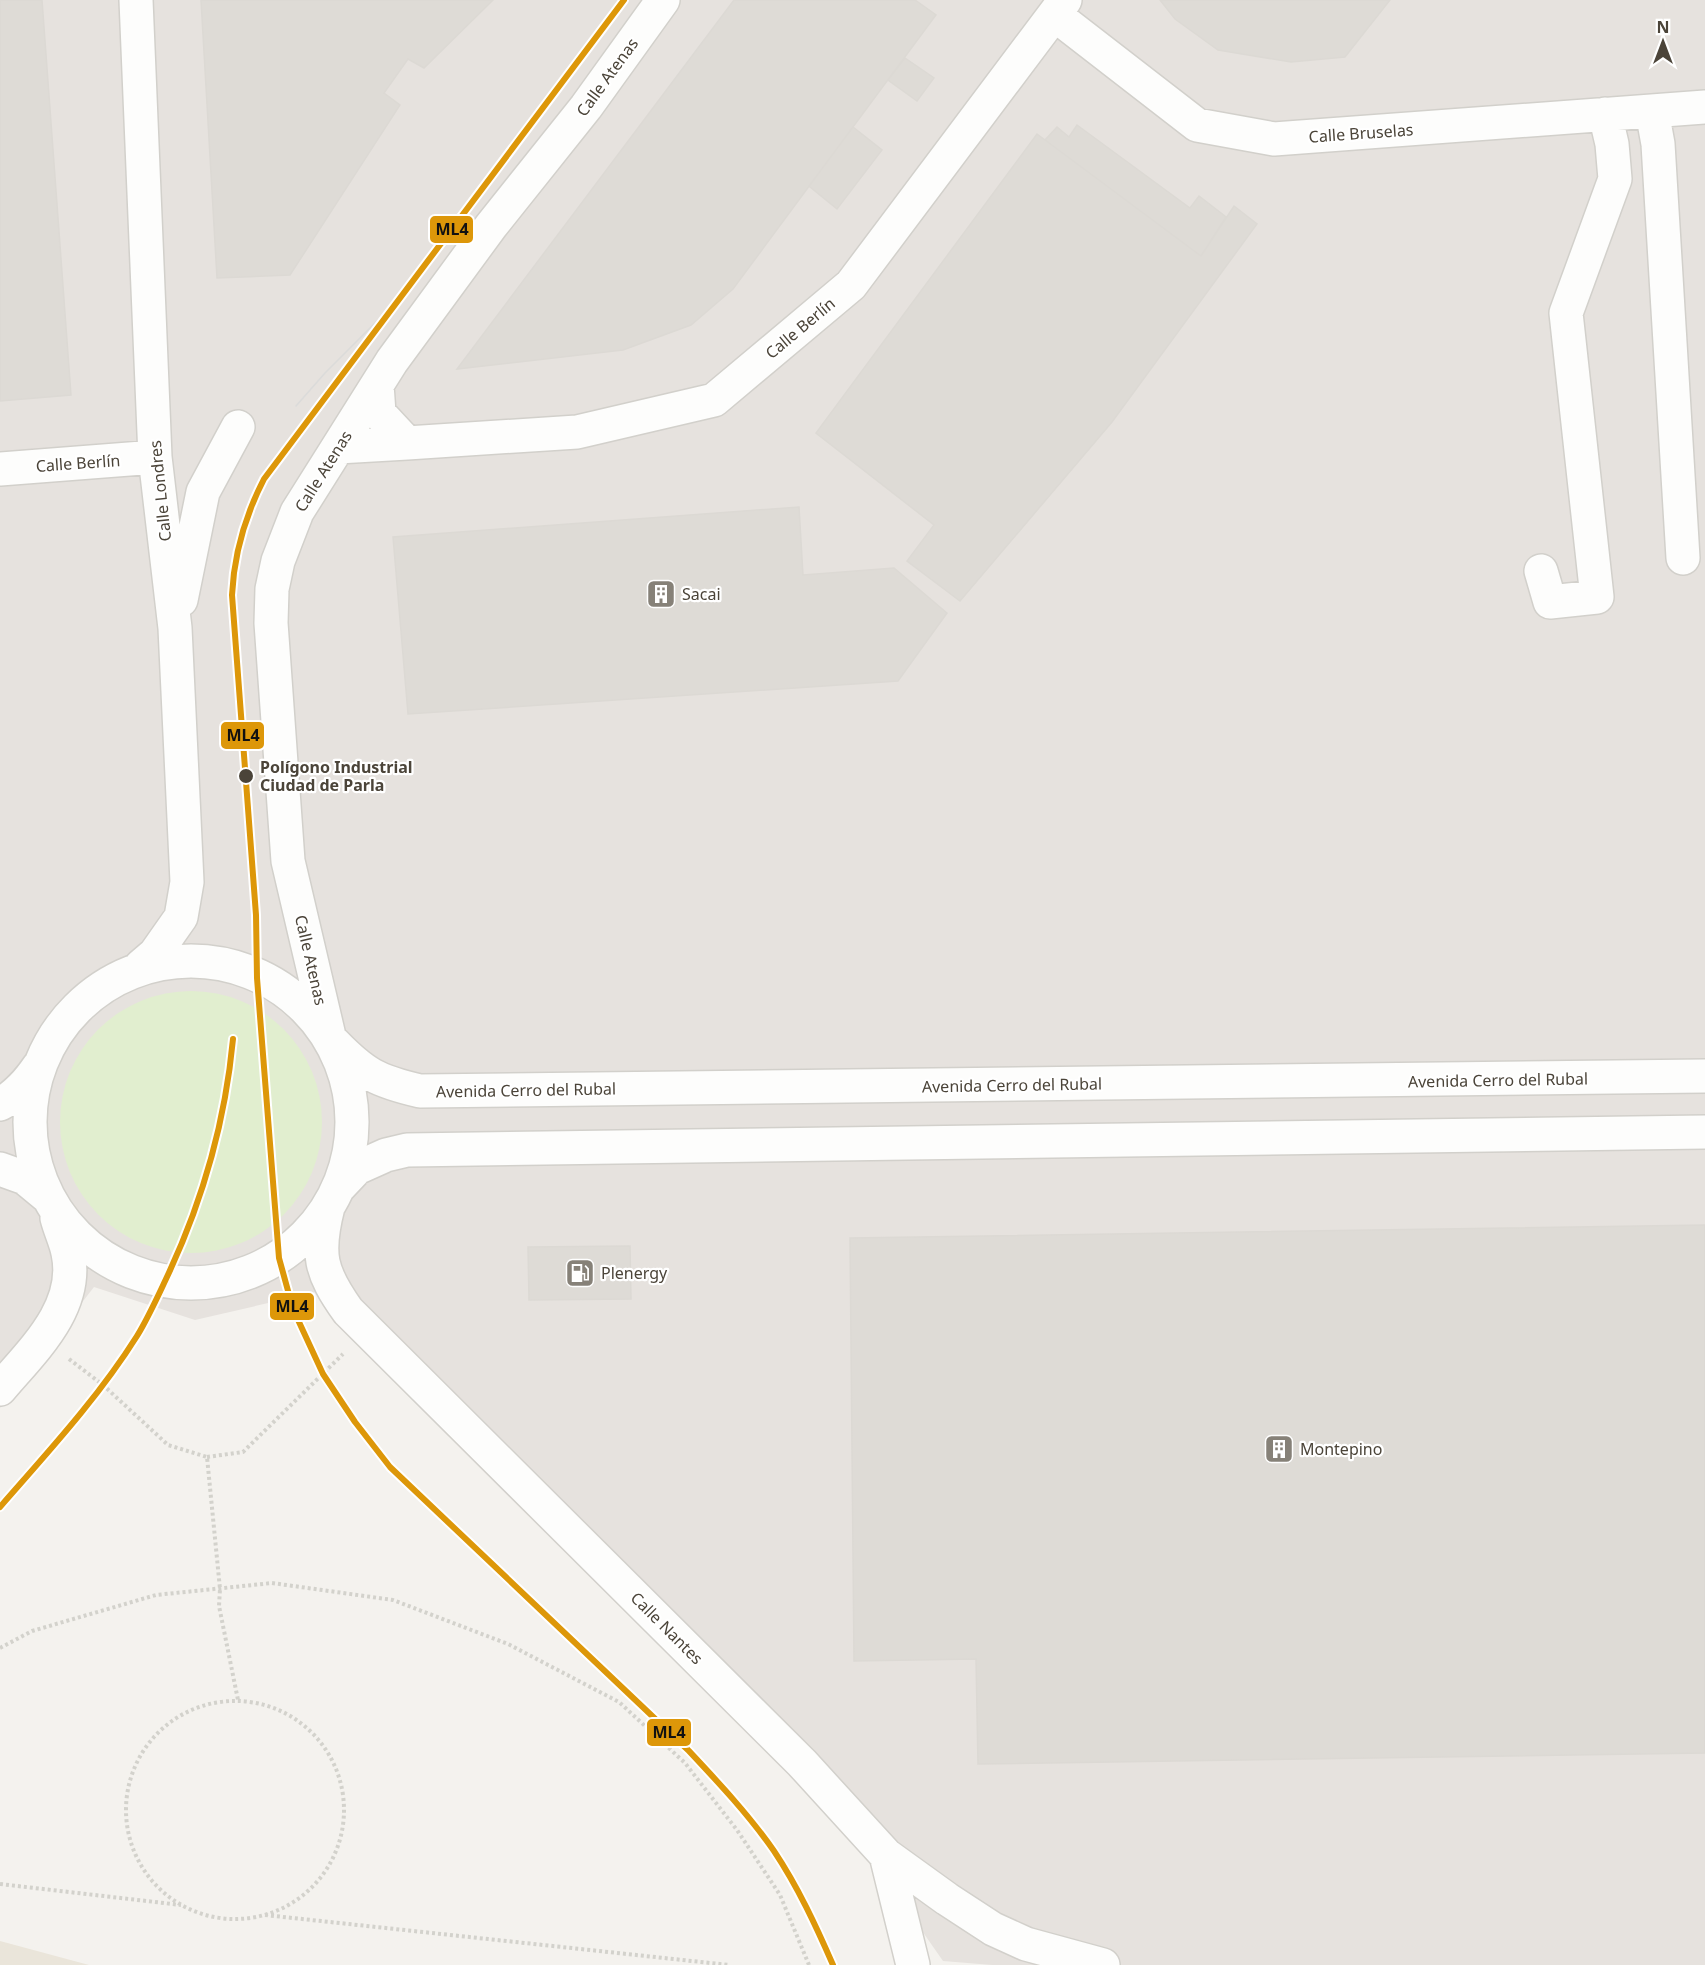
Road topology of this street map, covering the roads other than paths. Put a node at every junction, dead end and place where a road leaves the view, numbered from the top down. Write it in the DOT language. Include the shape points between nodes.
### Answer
graph roads {
  1 [pos="136,0"];
  2 [pos="663,0"];
  3 [pos="1060,7"];
  4 [pos="1705,107"];
  5 [pos="1652,111"];
  6 [pos="1605,114"];
  7 [pos="377,386"];
  8 [pos="238,427"];
  9 [pos="407,443"];
  10 [pos="338,447"];
  11 [pos="156,457"];
  12 [pos="0,469"];
  13 [pos="1683,558"];
  14 [pos="1541,571"];
  15 [pos="175,628"];
  16 [pos="141,966"];
  17 [pos="331,1039"];
  18 [pos="39,1066"];
  19 [pos="1705,1076"];
  20 [pos="0,1104"];
  21 [pos="1705,1132"];
  22 [pos="0,1169"];
  23 [pos="334,1197"];
  24 [pos="51,1204"];
  25 [pos="0,1389"];
  26 [pos="886,1855"];
  27 [pos="913,1965"];
  28 [pos="1103,1965"];
  1 -- 11 [label="street, Calle Londres"];
  2 -- 7 [label="street, Calle Atenas" via="586,107 491,226"];
  3 -- 6 [label="street, Calle Bruselas" via="1197,125 1274,139"];
  3 -- 9 [label="street, Calle Berlín" via="851,285 714,400 577,432"];
  4 -- 5 [label="street, Calle Bruselas"];
  5 -- 6 [label="street, Calle Bruselas"];
  5 -- 13 [label="street" via="1658,144"];
  6 -- 14 [label="street" via="1615,179 1566,313 1597,597 1550,602"];
  7 -- 9 [label="street" via="379,413"];
  7 -- 10 [label="street, Calle Atenas"];
  8 -- 15 [label="street" via="203,492"];
  9 -- 10 [label="street, Calle Berlín"];
  10 -- 17 [label="street, Calle Atenas" via="297,512 278,561 271,623 288,861"];
  11 -- 12 [label="street, Calle Berlín"];
  11 -- 15 [label="street, Calle Londres"];
  15 -- 16 [label="street, Calle Londres" via="185,903 176,926"];
  16 -- 17 [label="street" via="194,964 257,978 295,999"];
  16 -- 18 [label="street" via="97,989 79,1006 63,1023"];
  17 -- 19 [label="street, Avenida Cerro del Rubal" via="357,1066 380,1080 420,1090"];
  17 -- 23 [label="street" via="345,1065 353,1111 349,1157"];
  18 -- 20 [label="street" via="27,1083"];
  18 -- 24 [label="street" via="30,1118 32,1152"];
  21 -- 23 [label="street" via="407,1150 357,1168"];
  22 -- 24 [label="street" via="25,1178"];
  23 -- 24 [label="street" via="314,1227 279,1258 242,1276 216,1282 165,1280 111,1263 73,1234"];
  23 -- 26 [label="street, Calle Nantes" via="322,1232 322,1260 335,1293 348,1311 802,1763"];
  24 -- 25 [label="street" via="69,1255 65,1300 55,1321"];
  26 -- 27 [label="street"];
  26 -- 28 [label="street, Calle Nantes" via="993,1929 1026,1944"];
}
